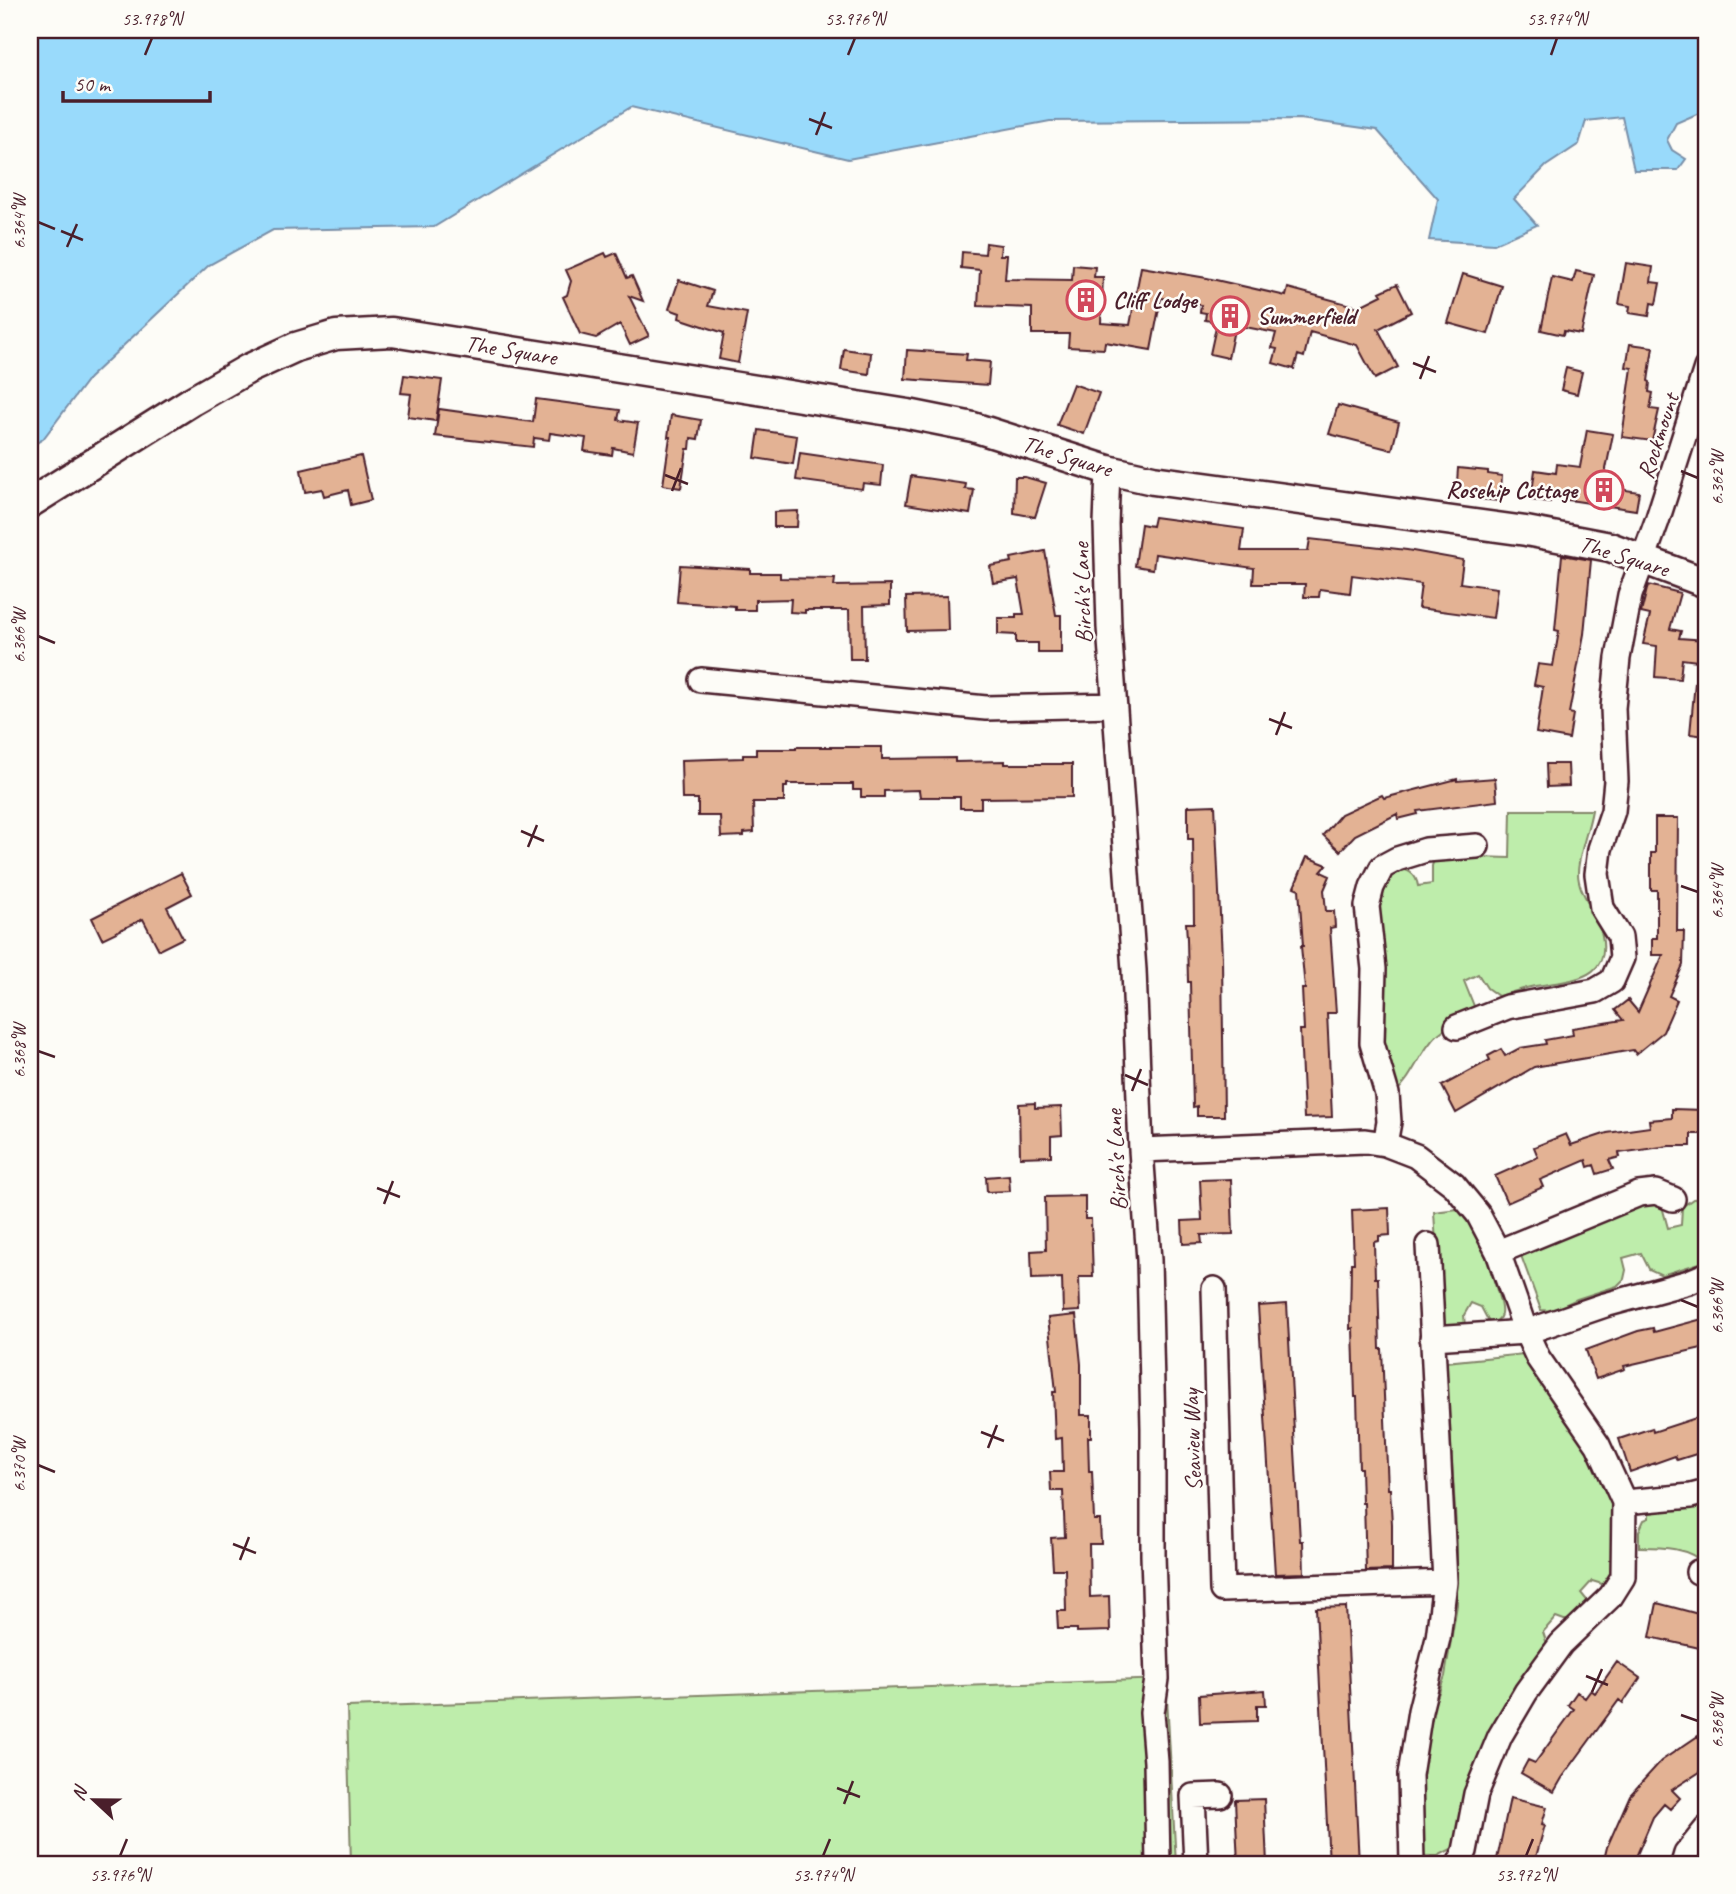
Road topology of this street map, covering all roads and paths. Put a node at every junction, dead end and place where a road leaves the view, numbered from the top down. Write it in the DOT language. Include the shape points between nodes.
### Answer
graph roads {
  1 [pos="1706,368"];
  2 [pos="1108,470"];
  3 [pos="30,503"];
  4 [pos="1644,559"];
  5 [pos="1706,583"];
  6 [pos="701,680"];
  7 [pos="1114,705"];
  8 [pos="1477,846"];
  9 [pos="1457,1027"];
  10 [pos="1385,1144"];
  11 [pos="1141,1150"];
  12 [pos="1673,1199"];
  13 [pos="1428,1245"];
  14 [pos="1498,1252"];
  15 [pos="1706,1275"];
  16 [pos="1214,1289"];
  17 [pos="1526,1332"];
  18 [pos="1432,1338"];
  19 [pos="1706,1492"];
  20 [pos="1624,1502"];
  21 [pos="1445,1583"];
  22 [pos="1220,1794"];
  23 [pos="1706,1829"];
  24 [pos="1158,1864"];
  25 [pos="1196,1864"];
  26 [pos="1412,1864"];
  27 [pos="1458,1864"];
  28 [pos="1683,1864"];
  1 -- 4 [label="street, Rockmount"];
  2 -- 3 [label="main road, The Square" via="973,427 908,414 391,332 337,335 248,369"];
  2 -- 4 [label="main road, The Square" via="1234,493 1526,531 1609,547"];
  2 -- 7 [label="street, Birch's Lane"];
  4 -- 5 [label="main road, The Square"];
  4 -- 9 [label="street, Rockmount" via="1630,595 1618,658 1613,708 1616,781 1597,874 1602,908 1619,937 1622,958 1612,982 1595,991 1507,1007"];
  6 -- 7 [label="street" via="986,708"];
  7 -- 11 [label="street, Birch's Lane" via="1134,970"];
  8 -- 10 [label="street" via="1426,850 1398,859 1382,867 1372,887 1367,906 1374,969 1372,1043 1388,1094"];
  10 -- 11 [label="street"];
  10 -- 14 [label="street" via="1416,1156 1454,1185 1478,1214"];
  11 -- 24 [label="street, Birch's Lane" via="1149,1260 1157,1679 1152,1713"];
  12 -- 14 [label="street" via="1656,1192 1639,1195"];
  13 -- 18 [label="street"];
  14 -- 17 [label="street"];
  15 -- 17 [label="street"];
  16 -- 21 [label="street, Seaview Way" via="1223,1590"];
  17 -- 18 [label="street"];
  17 -- 20 [label="street" via="1538,1358 1598,1445"];
  18 -- 21 [label="street"];
  19 -- 20 [label="street"];
  20 -- 27 [label="street" via="1623,1577 1611,1596 1561,1644 1506,1725 1476,1794 1465,1851"];
  21 -- 26 [label="street" via="1410,1775"];
  22 -- 25 [label="street" via="1193,1797"];
  23 -- 28 [label="street"];
}
